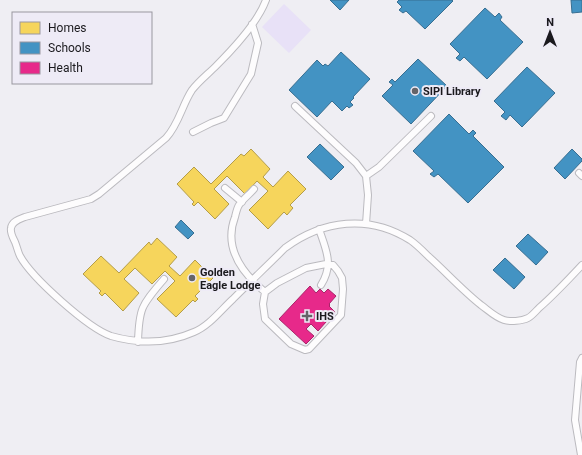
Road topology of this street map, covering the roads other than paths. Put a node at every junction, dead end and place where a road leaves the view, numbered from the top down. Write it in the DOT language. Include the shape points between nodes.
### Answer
graph roads {
  1 [pos="266,0"];
  2 [pos="252,24"];
  3 [pos="295,106"];
  4 [pos="432,116"];
  5 [pos="193,132"];
  6 [pos="366,176"];
  7 [pos="225,188"];
  8 [pos="254,190"];
  9 [pos="242,202"];
  10 [pos="366,224"];
  11 [pos="319,229"];
  12 [pos="328,264"];
  13 [pos="582,266"];
  14 [pos="164,279"];
  15 [pos="251,281"];
  16 [pos="321,285"];
  17 [pos="265,292"];
  18 [pos="138,342"];
  19 [pos="582,358"];
  20 [pos="581,455"];
  1 -- 2 [label="street"];
  2 -- 5 [label="street" via="258,43 251,74 224,118"];
  2 -- 18 [label="street" via="187,97 173,131 166,138 98,194 84,201 25,217 15,222 11,228 20,256 30,270 60,300 109,335"];
  3 -- 6 [label="street" via="356,163"];
  4 -- 6 [label="street" via="379,167"];
  6 -- 10 [label="street"];
  7 -- 9 [label="street"];
  8 -- 9 [label="street"];
  9 -- 15 [label="street" via="231,226 231,240 235,254"];
  10 -- 11 [label="street" via="344,224"];
  10 -- 13 [label="street" via="394,231 411,240 492,314 505,320 517,321 527,318"];
  11 -- 12 [label="street"];
  11 -- 15 [label="street" via="297,239 285,248"];
  12 -- 16 [label="street"];
  12 -- 17 [label="street" via="306,268"];
  12 -- 17 [label="street" via="333,265 342,278 344,289 341,315 309,349 305,350 291,344 266,319 263,304"];
  14 -- 18 [label="street" via="141,309"];
  15 -- 17 [label="street"];
  15 -- 18 [label="street" via="195,332 168,340"];
  19 -- 20 [label="street" via="575,420"];
}
